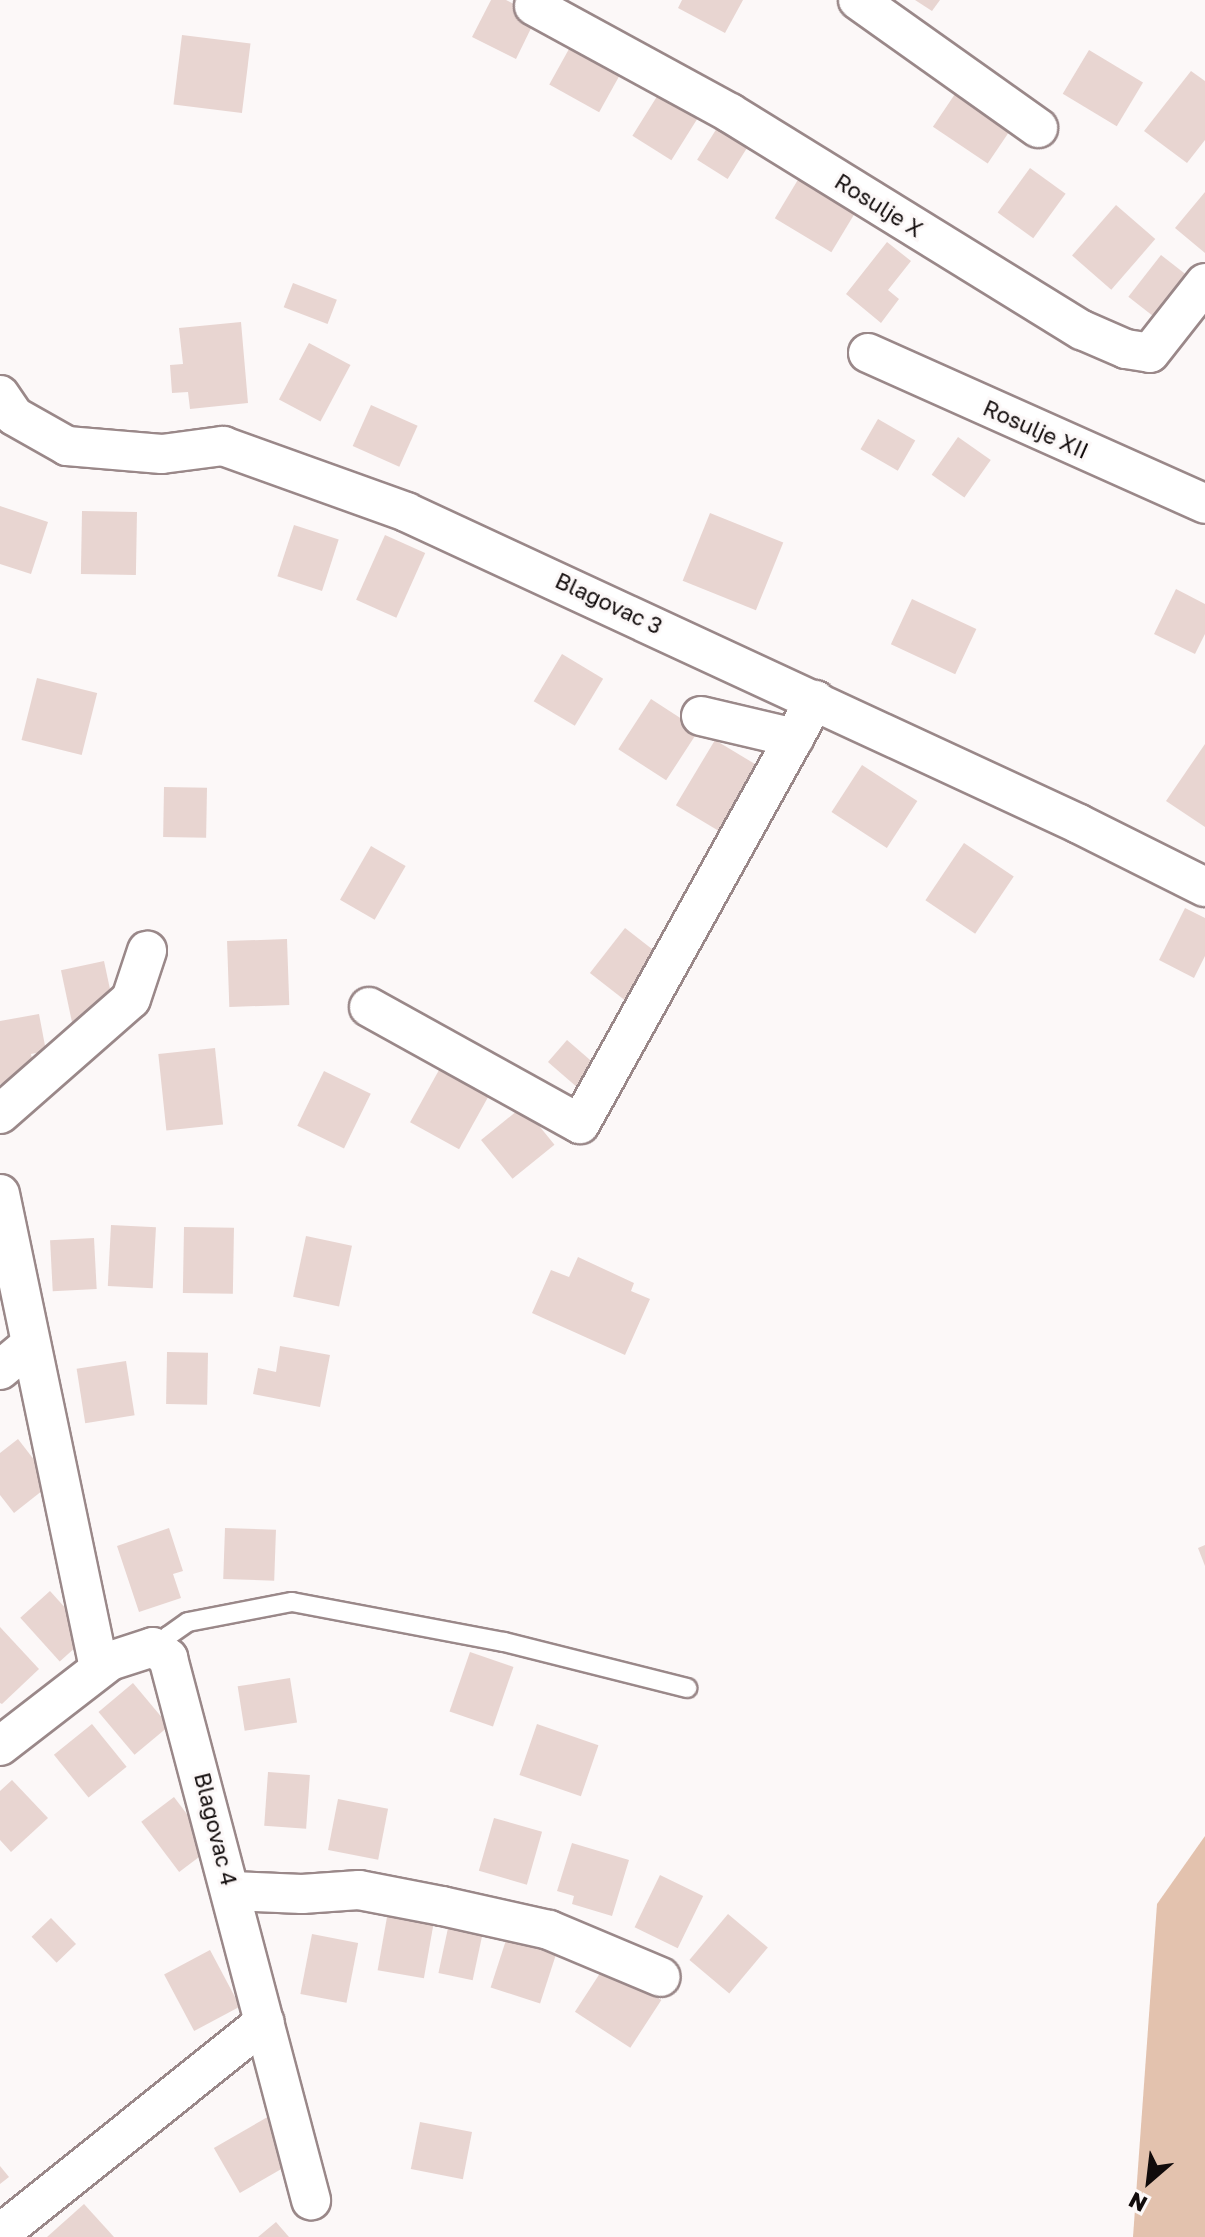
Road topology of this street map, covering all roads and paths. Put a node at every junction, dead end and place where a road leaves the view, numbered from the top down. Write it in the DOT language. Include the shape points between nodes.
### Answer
graph roads {
  1 [pos="858,0"];
  2 [pos="534,6"];
  3 [pos="1038,128"];
  4 [pos="1205,283"];
  5 [pos="868,353"];
  6 [pos="0,395"];
  7 [pos="1205,504"];
  8 [pos="815,700"];
  9 [pos="701,716"];
  10 [pos="794,738"];
  11 [pos="1205,887"];
  12 [pos="147,951"];
  13 [pos="369,1007"];
  14 [pos="0,1114"];
  15 [pos="0,1194"];
  16 [pos="30,1345"];
  17 [pos="0,1370"];
  18 [pos="161,1649"];
  19 [pos="99,1667"];
  20 [pos="687,1688"];
  21 [pos="0,1746"];
  22 [pos="232,1891"];
  23 [pos="661,1977"];
  24 [pos="265,2022"];
  25 [pos="311,2200"];
  26 [pos="0,2234"];
  1 -- 3 [label="street"];
  2 -- 4 [label="street, Rosulje X" via="730,113 1082,330 1126,349 1150,353"];
  5 -- 7 [label="street, Rosulje XII"];
  6 -- 8 [label="street, Blagovac 3" via="14,416 67,446 162,454 223,446 406,512"];
  8 -- 10 [label="street"];
  8 -- 11 [label="street, Blagovac 3"];
  9 -- 10 [label="street"];
  10 -- 13 [label="street" via="580,1124"];
  12 -- 14 [label="street" via="131,999"];
  15 -- 16 [label="street"];
  16 -- 17 [label="street"];
  16 -- 19 [label="street"];
  18 -- 19 [label="street" via="144,1648"];
  18 -- 20 [label="lane" via="168,1636 188,1622 292,1602 504,1642"];
  18 -- 22 [label="street, Blagovac 4" via="176,1677"];
  19 -- 21 [label="street"];
  22 -- 23 [label="street" via="359,1890 387,1895 549,1930"];
  22 -- 24 [label="street, Blagovac 4"];
  24 -- 25 [label="street, Blagovac 4"];
  24 -- 26 [label="street"];
}
